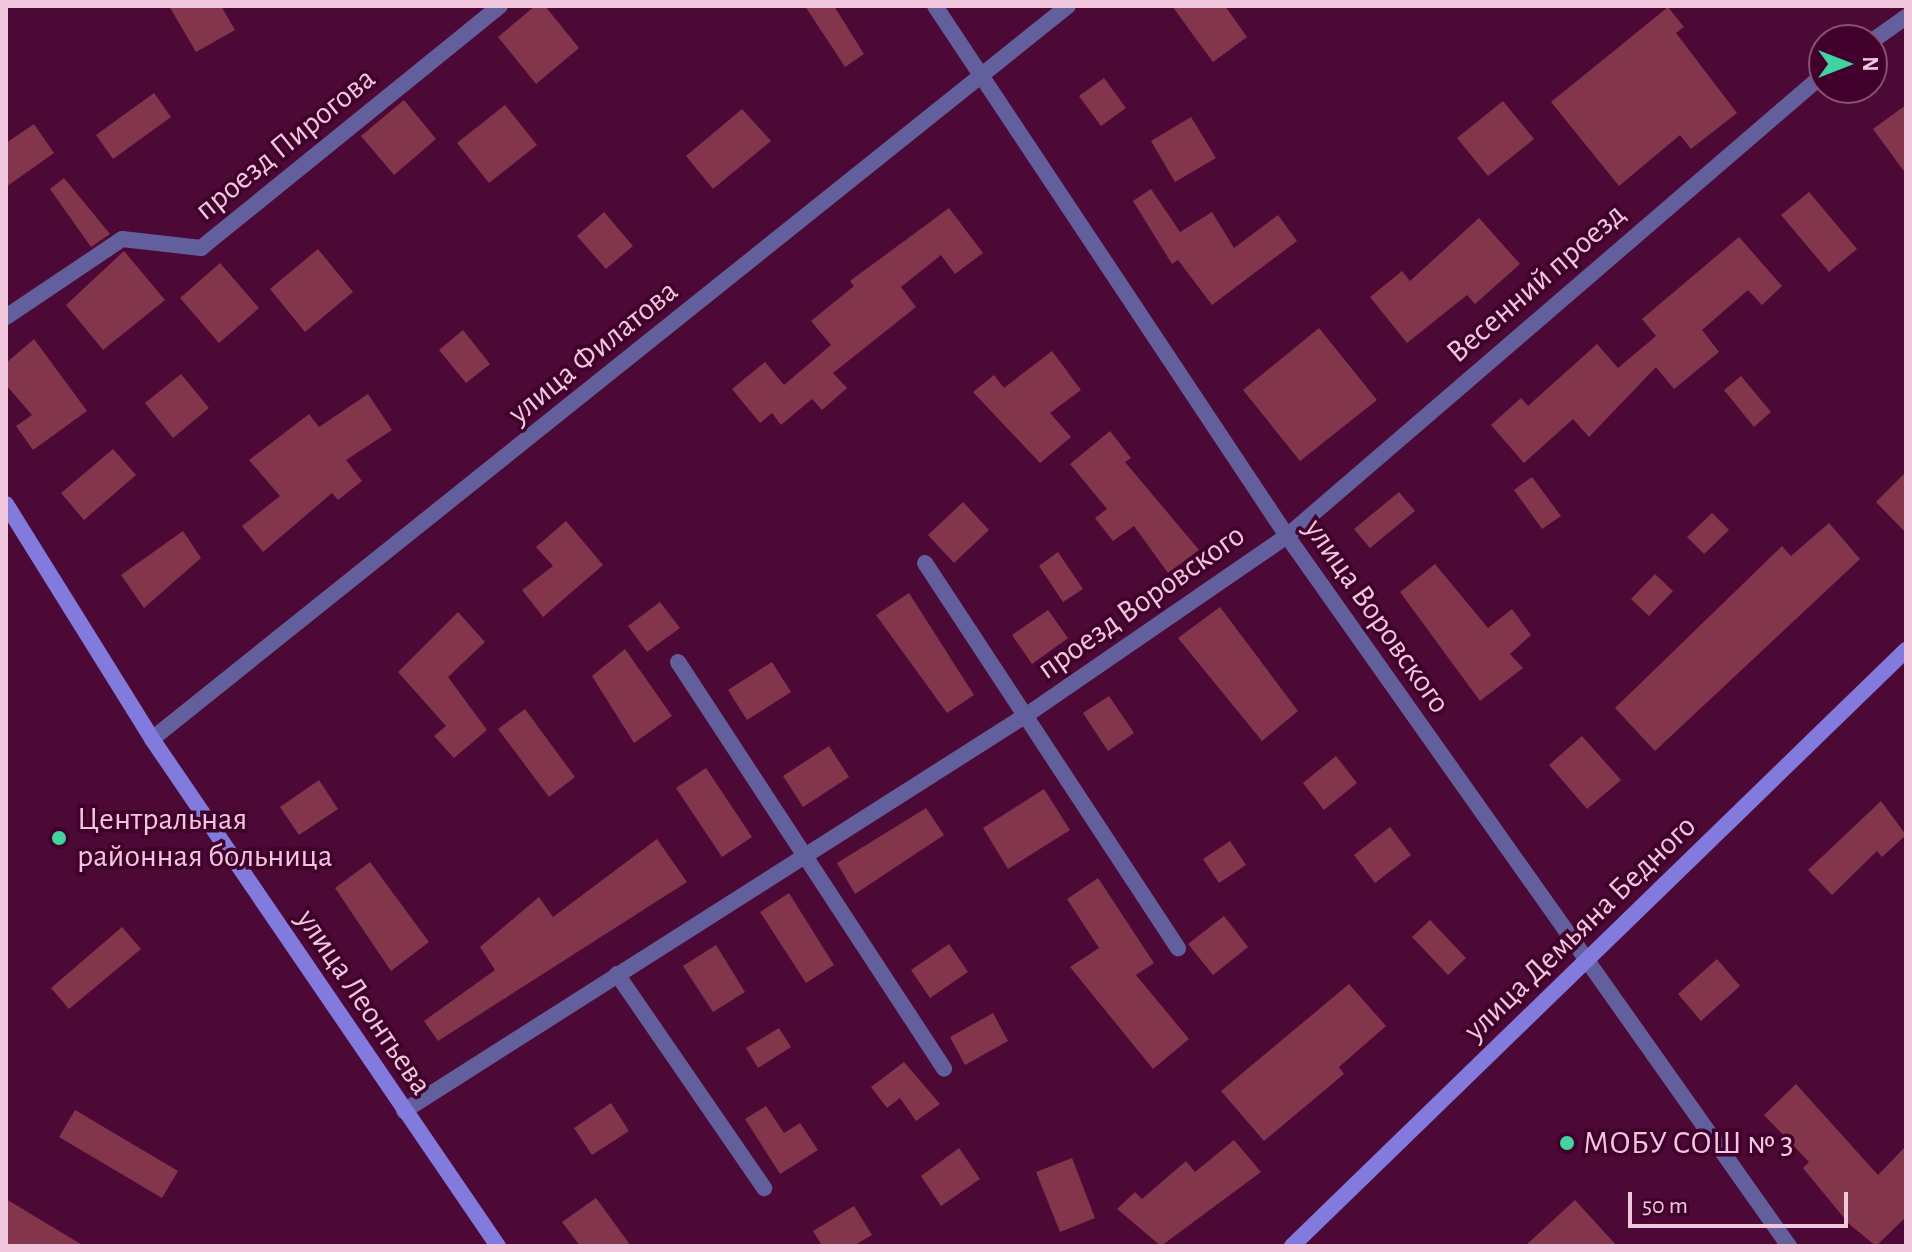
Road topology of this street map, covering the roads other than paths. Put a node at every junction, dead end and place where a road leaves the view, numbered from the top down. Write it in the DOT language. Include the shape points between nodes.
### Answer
graph roads {
  1 [pos="500,6"];
  2 [pos="935,6"];
  3 [pos="1068,6"];
  4 [pos="1906,17"];
  5 [pos="1888,30"];
  6 [pos="979,81"];
  7 [pos="1808,88"];
  8 [pos="6,317"];
  9 [pos="6,504"];
  10 [pos="1287,536"];
  11 [pos="925,563"];
  12 [pos="1906,650"];
  13 [pos="678,662"];
  14 [pos="1028,714"];
  15 [pos="152,739"];
  16 [pos="801,859"];
  17 [pos="1178,948"];
  18 [pos="1585,963"];
  19 [pos="617,974"];
  20 [pos="944,1069"];
  21 [pos="404,1111"];
  22 [pos="764,1188"];
  23 [pos="498,1246"];
  24 [pos="1292,1246"];
  25 [pos="1789,1246"];
  1 -- 8 [label="street, проезд Пирогова" via="201,248 122,239"];
  2 -- 6 [label="street, улица Воровского"];
  3 -- 6 [label="street, улица Филатова"];
  4 -- 5 [label="street"];
  6 -- 10 [label="street, улица Воровского"];
  6 -- 15 [label="street, улица Филатова"];
  7 -- 10 [label="street, Весенний проезд"];
  9 -- 15 [label="street, улица Леонтьева"];
  10 -- 14 [label="street, проезд Воровского"];
  10 -- 18 [label="street, улица Воровского"];
  11 -- 14 [label="street, проезд Воровского"];
  12 -- 18 [label="street, улица Демьяна Бедного"];
  13 -- 16 [label="street"];
  14 -- 16 [label="street, проезд Воровского"];
  14 -- 17 [label="street, проезд Воровского"];
  15 -- 21 [label="street, улица Леонтьева"];
  16 -- 19 [label="street, проезд Воровского"];
  16 -- 20 [label="street"];
  18 -- 24 [label="street, улица Демьяна Бедного"];
  18 -- 25 [label="street, улица Воровского"];
  19 -- 21 [label="street, проезд Воровского"];
  19 -- 22 [label="street"];
  21 -- 23 [label="street, улица Леонтьева"];
}
